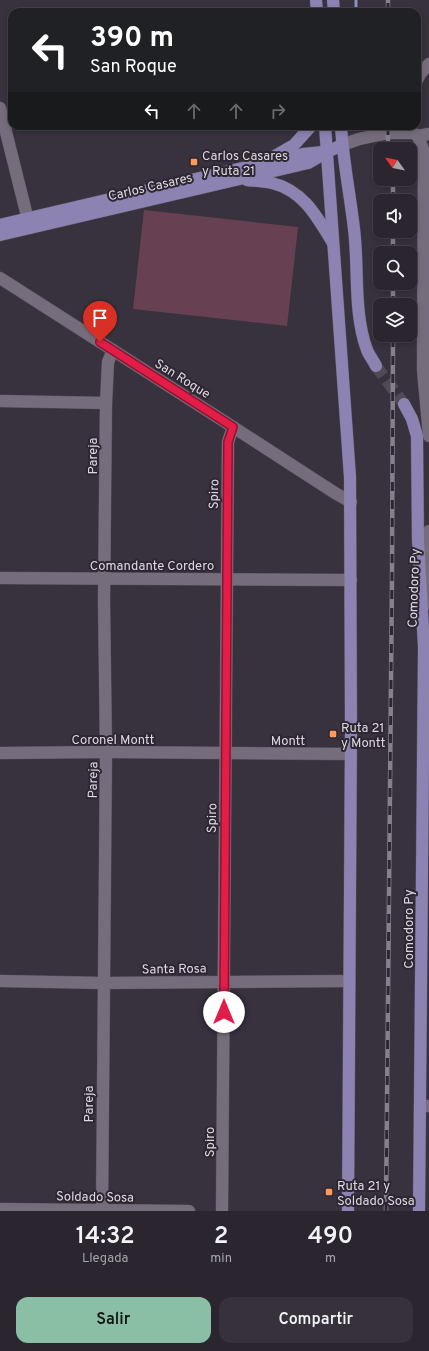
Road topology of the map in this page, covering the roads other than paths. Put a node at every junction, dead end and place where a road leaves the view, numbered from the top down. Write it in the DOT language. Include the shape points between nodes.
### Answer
graph roads {
  1 [pos="429,64"];
  2 [pos="421,73"];
  3 [pos="0,108"];
  4 [pos="308,130"];
  5 [pos="325,130"];
  6 [pos="341,130"];
  7 [pos="418,132"];
  8 [pos="342,145"];
  9 [pos="327,152"];
  10 [pos="328,167"];
  11 [pos="239,174"];
  12 [pos="29,223"];
  13 [pos="0,224"];
  14 [pos="0,235"];
  15 [pos="334,245"];
  16 [pos="0,278"];
  17 [pos="427,294"];
  18 [pos="113,350"];
  19 [pos="376,366"];
  20 [pos="0,401"];
  21 [pos="106,403"];
  22 [pos="404,404"];
  23 [pos="233,427"];
  24 [pos="429,436"];
  25 [pos="351,502"];
  26 [pos="429,531"];
  27 [pos="0,578"];
  28 [pos="105,579"];
  29 [pos="226,580"];
  30 [pos="351,580"];
  31 [pos="427,647"];
  32 [pos="106,752"];
  33 [pos="0,753"];
  34 [pos="226,753"];
  35 [pos="350,754"];
  36 [pos="426,778"];
  37 [pos="426,874"];
  38 [pos="0,981"];
  39 [pos="224,981"];
  40 [pos="349,981"];
  41 [pos="103,983"];
  42 [pos="425,993"];
  43 [pos="425,1106"];
  44 [pos="0,1209"];
  45 [pos="102,1211"];
  46 [pos="189,1211"];
  47 [pos="222,1211"];
  48 [pos="348,1211"];
  49 [pos="419,1211"];
  1 -- 2 [label="street"];
  3 -- 12 [label="street"];
  4 -- 11 [label="main road" via="285,151"];
  5 -- 9 [label="main road"];
  6 -- 8 [label="main road"];
  7 -- 8 [label="street, Carlos Casares" via="388,133"];
  7 -- 17 [label="street" via="424,152"];
  8 -- 9 [label="main road, Carlos Casares"];
  8 -- 10 [label="main road"];
  8 -- 19 [label="main road" via="354,230 361,326 367,350"];
  9 -- 10 [label="main road"];
  9 -- 11 [label="main road, Carlos Casares" via="303,154"];
  10 -- 15 [label="main road"];
  11 -- 12 [label="main road, Carlos Casares"];
  11 -- 15 [label="main road" via="288,188 309,206"];
  12 -- 13 [label="main road, Carlos Casares"];
  12 -- 14 [label="main road, Carlos Casares"];
  15 -- 25 [label="main road"];
  16 -- 18 [label="street, San Roque"];
  17 -- 24 [label="street" via="423,370"];
  18 -- 21 [label="street, Pareja" via="108,362"];
  18 -- 23 [label="street, San Roque"];
  20 -- 21 [label="street"];
  21 -- 28 [label="street, Pareja"];
  22 -- 31 [label="main road, Comodoro Py" via="417,436 418,540"];
  23 -- 25 [label="street, San Roque"];
  23 -- 29 [label="street, Spiro" via="228,442"];
  25 -- 30 [label="main road"];
  26 -- 31 [label="street, Comodoro Py"];
  27 -- 28 [label="street, Comandante Cordero"];
  28 -- 29 [label="street, Comandante Cordero"];
  28 -- 32 [label="street, Pareja"];
  29 -- 30 [label="street, Comandante Cordero"];
  29 -- 34 [label="street, Spiro"];
  30 -- 35 [label="main road"];
  31 -- 36 [label="main road, Comodoro Py"];
  32 -- 33 [label="street, Coronel Montt"];
  32 -- 34 [label="street, Coronel Montt"];
  32 -- 41 [label="street, Pareja"];
  34 -- 35 [label="street, Montt"];
  34 -- 39 [label="street, Spiro"];
  35 -- 40 [label="main road"];
  36 -- 37 [label="main road, Comodoro Py"];
  37 -- 42 [label="main road, Comodoro Py"];
  38 -- 41 [label="street, Santa Rosa"];
  39 -- 40 [label="street, Santa Rosa"];
  39 -- 41 [label="street, Santa Rosa"];
  39 -- 47 [label="street, Spiro"];
  40 -- 48 [label="main road"];
  41 -- 45 [label="street, Pareja"];
  42 -- 43 [label="main road, Comodoro Py"];
  43 -- 49 [label="main road, Comodoro Py"];
  44 -- 45 [label="street, Soldado Sosa"];
  45 -- 46 [label="street, Soldado Sosa"];
}
